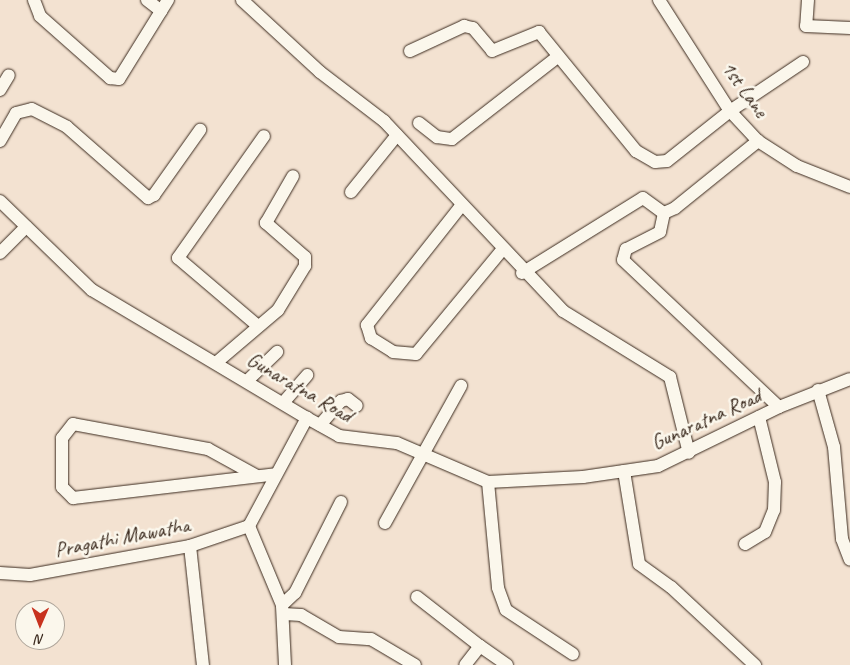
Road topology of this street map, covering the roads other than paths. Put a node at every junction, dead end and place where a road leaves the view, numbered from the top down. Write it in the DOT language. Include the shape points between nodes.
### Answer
graph roads {
  1 [pos="34,0"];
  2 [pos="147,0"];
  3 [pos="242,0"];
  4 [pos="659,0"];
  5 [pos="808,0"];
  6 [pos="164,6"];
  7 [pos="850,28"];
  8 [pos="410,51"];
  9 [pos="556,58"];
  10 [pos="803,62"];
  11 [pos="9,75"];
  12 [pos="0,90"];
  13 [pos="730,111"];
  14 [pos="419,123"];
  15 [pos="200,130"];
  16 [pos="396,135"];
  17 [pos="264,136"];
  18 [pos="0,141"];
  19 [pos="758,141"];
  20 [pos="293,176"];
  21 [pos="850,186"];
  22 [pos="351,192"];
  23 [pos="0,201"];
  24 [pos="461,206"];
  25 [pos="664,213"];
  26 [pos="26,227"];
  27 [pos="502,250"];
  28 [pos="0,252"];
  29 [pos="522,273"];
  30 [pos="258,326"];
  31 [pos="277,352"];
  32 [pos="217,362"];
  33 [pos="307,375"];
  34 [pos="850,379"];
  35 [pos="247,381"];
  36 [pos="461,386"];
  37 [pos="818,390"];
  38 [pos="283,403"];
  39 [pos="357,406"];
  40 [pos="779,407"];
  41 [pos="759,417"];
  42 [pos="307,418"];
  43 [pos="320,425"];
  44 [pos="689,453"];
  45 [pos="420,454"];
  46 [pos="624,471"];
  47 [pos="276,474"];
  48 [pos="257,476"];
  49 [pos="488,482"];
  50 [pos="341,502"];
  51 [pos="385,523"];
  52 [pos="249,526"];
  53 [pos="745,544"];
  54 [pos="190,546"];
  55 [pos="850,560"];
  56 [pos="0,572"];
  57 [pos="417,597"];
  58 [pos="283,609"];
  59 [pos="480,646"];
  60 [pos="573,654"];
  61 [pos="203,665"];
  62 [pos="285,665"];
  63 [pos="415,665"];
  64 [pos="465,665"];
  65 [pos="506,665"];
  66 [pos="755,665"];
  1 -- 6 [label="street" via="40,16 110,78 119,79"];
  2 -- 6 [label="street"];
  3 -- 16 [label="street" via="320,72"];
  4 -- 13 [label="street, 1st Lane"];
  5 -- 7 [label="street" via="806,26"];
  8 -- 9 [label="street" via="469,26 492,51 539,32"];
  9 -- 13 [label="street" via="646,160 666,161"];
  9 -- 14 [label="street" via="452,139 437,137"];
  10 -- 13 [label="street"];
  11 -- 12 [label="street"];
  13 -- 19 [label="street, 1st Lane"];
  15 -- 18 [label="street" via="154,195 148,198 67,127 32,109 16,113"];
  16 -- 22 [label="street"];
  16 -- 24 [label="street"];
  17 -- 30 [label="street" via="178,258"];
  19 -- 21 [label="street, 1st Lane" via="797,166"];
  19 -- 25 [label="street"];
  20 -- 30 [label="street" via="266,223 307,260 278,310"];
  23 -- 26 [label="street, Gunaratna Road"];
  24 -- 27 [label="street"];
  24 -- 27 [label="street" via="367,325 371,338 393,352 416,354"];
  25 -- 29 [label="street" via="643,198"];
  25 -- 40 [label="street" via="660,232 626,249 623,260"];
  26 -- 28 [label="street"];
  26 -- 32 [label="street, Gunaratna Road" via="92,290"];
  27 -- 29 [label="street"];
  29 -- 44 [label="street" via="563,311 670,377"];
  30 -- 32 [label="street"];
  31 -- 35 [label="street"];
  32 -- 35 [label="street, Gunaratna Road"];
  33 -- 38 [label="street"];
  34 -- 37 [label="street, Gunaratna Road"];
  35 -- 38 [label="street, Gunaratna Road"];
  36 -- 45 [label="street"];
  37 -- 40 [label="street, Gunaratna Road"];
  37 -- 55 [label="street" via="834,447 842,539"];
  38 -- 42 [label="street, Gunaratna Road"];
  39 -- 43 [label="street" via="348,399 341,401"];
  40 -- 41 [label="street, Gunaratna Road"];
  41 -- 44 [label="street, Gunaratna Road"];
  41 -- 53 [label="street" via="775,482 774,510 765,532"];
  42 -- 43 [label="street, Gunaratna Road"];
  42 -- 47 [label="street"];
  43 -- 45 [label="street, Gunaratna Road" via="339,436 397,443"];
  44 -- 46 [label="street, Gunaratna Road" via="658,466"];
  45 -- 49 [label="street, Gunaratna Road"];
  45 -- 51 [label="street"];
  46 -- 49 [label="street, Gunaratna Road"];
  46 -- 66 [label="street" via="639,564 671,587"];
  47 -- 48 [label="street"];
  47 -- 52 [label="street"];
  48 -- 48 [label="street" via="208,450 73,424 62,438 62,487 73,498"];
  49 -- 60 [label="street" via="498,588 506,610"];
  50 -- 58 [label="street" via="295,593"];
  52 -- 54 [label="street, Pragathi Mawatha"];
  52 -- 58 [label="street"];
  54 -- 56 [label="street, Pragathi Mawatha" via="30,575"];
  54 -- 61 [label="street"];
  57 -- 59 [label="street"];
  58 -- 62 [label="street"];
  58 -- 63 [label="street" via="339,637 371,639"];
  59 -- 64 [label="street"];
  59 -- 65 [label="street"];
}
